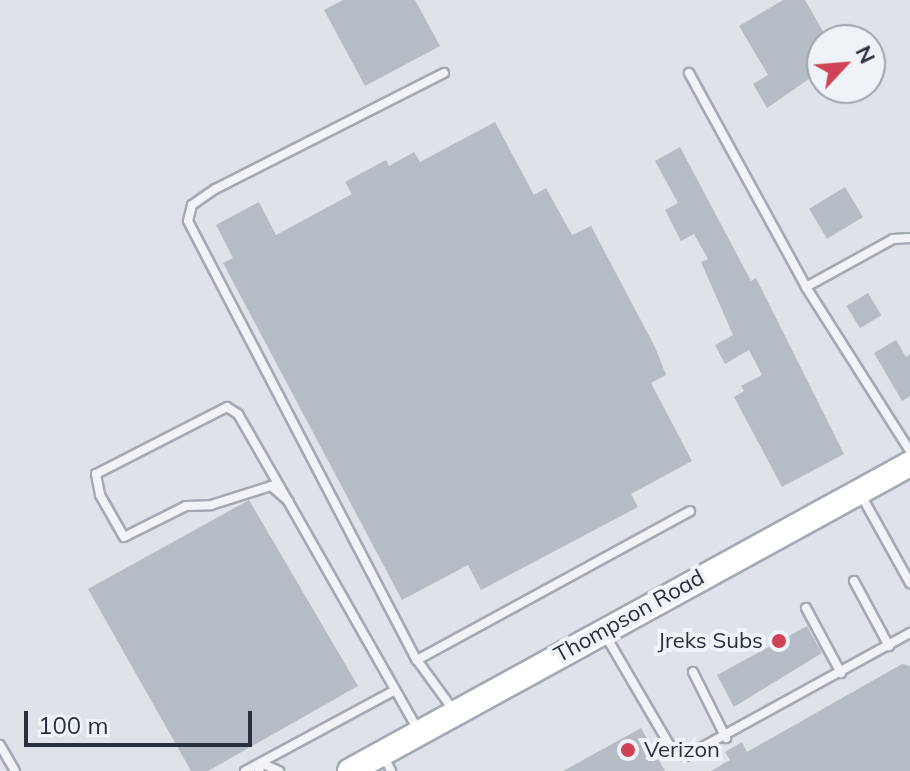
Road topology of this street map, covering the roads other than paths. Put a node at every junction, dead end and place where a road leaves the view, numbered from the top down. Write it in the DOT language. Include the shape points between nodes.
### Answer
graph roads {
  1 [pos="444,73"];
  2 [pos="689,73"];
  3 [pos="910,238"];
  4 [pos="806,287"];
  5 [pos="910,451"];
  6 [pos="910,464"];
  7 [pos="859,491"];
  8 [pos="288,501"];
  9 [pos="690,511"];
  10 [pos="854,581"];
  11 [pos="910,583"];
  12 [pos="806,608"];
  13 [pos="603,631"];
  14 [pos="910,633"];
  15 [pos="889,646"];
  16 [pos="417,660"];
  17 [pos="693,672"];
  18 [pos="841,673"];
  19 [pos="392,692"];
  20 [pos="455,712"];
  21 [pos="419,733"];
  22 [pos="726,738"];
  23 [pos="0,745"];
  24 [pos="386,762"];
  25 [pos="260,767"];
  26 [pos="15,771"];
  27 [pos="245,771"];
  28 [pos="279,771"];
  29 [pos="350,771"];
  1 -- 16 [label="lane" via="215,189 192,205 188,221"];
  2 -- 4 [label="lane"];
  3 -- 4 [label="lane" via="893,239"];
  4 -- 5 [label="lane"];
  6 -- 7 [label="main road, Thompson Road"];
  7 -- 11 [label="lane"];
  7 -- 13 [label="main road, Thompson Road"];
  8 -- 8 [label="lane" via="271,486 258,486 211,505 186,506 124,537 100,495 96,474 227,407 238,414"];
  8 -- 19 [label="lane"];
  9 -- 16 [label="lane"];
  10 -- 15 [label="lane"];
  12 -- 18 [label="lane"];
  13 -- 20 [label="main road, Thompson Road"];
  13 -- 22 [label="lane" via="674,753 686,756"];
  14 -- 15 [label="lane"];
  15 -- 18 [label="lane"];
  16 -- 20 [label="lane"];
  17 -- 22 [label="lane"];
  18 -- 22 [label="lane"];
  19 -- 21 [label="lane"];
  19 -- 25 [label="lane"];
  20 -- 21 [label="main road, Thompson Road"];
  21 -- 24 [label="main road, Thompson Road"];
  23 -- 26 [label="lane"];
  24 -- 29 [label="main road, Thompson Road"];
  25 -- 27 [label="lane"];
  25 -- 28 [label="lane"];
}
